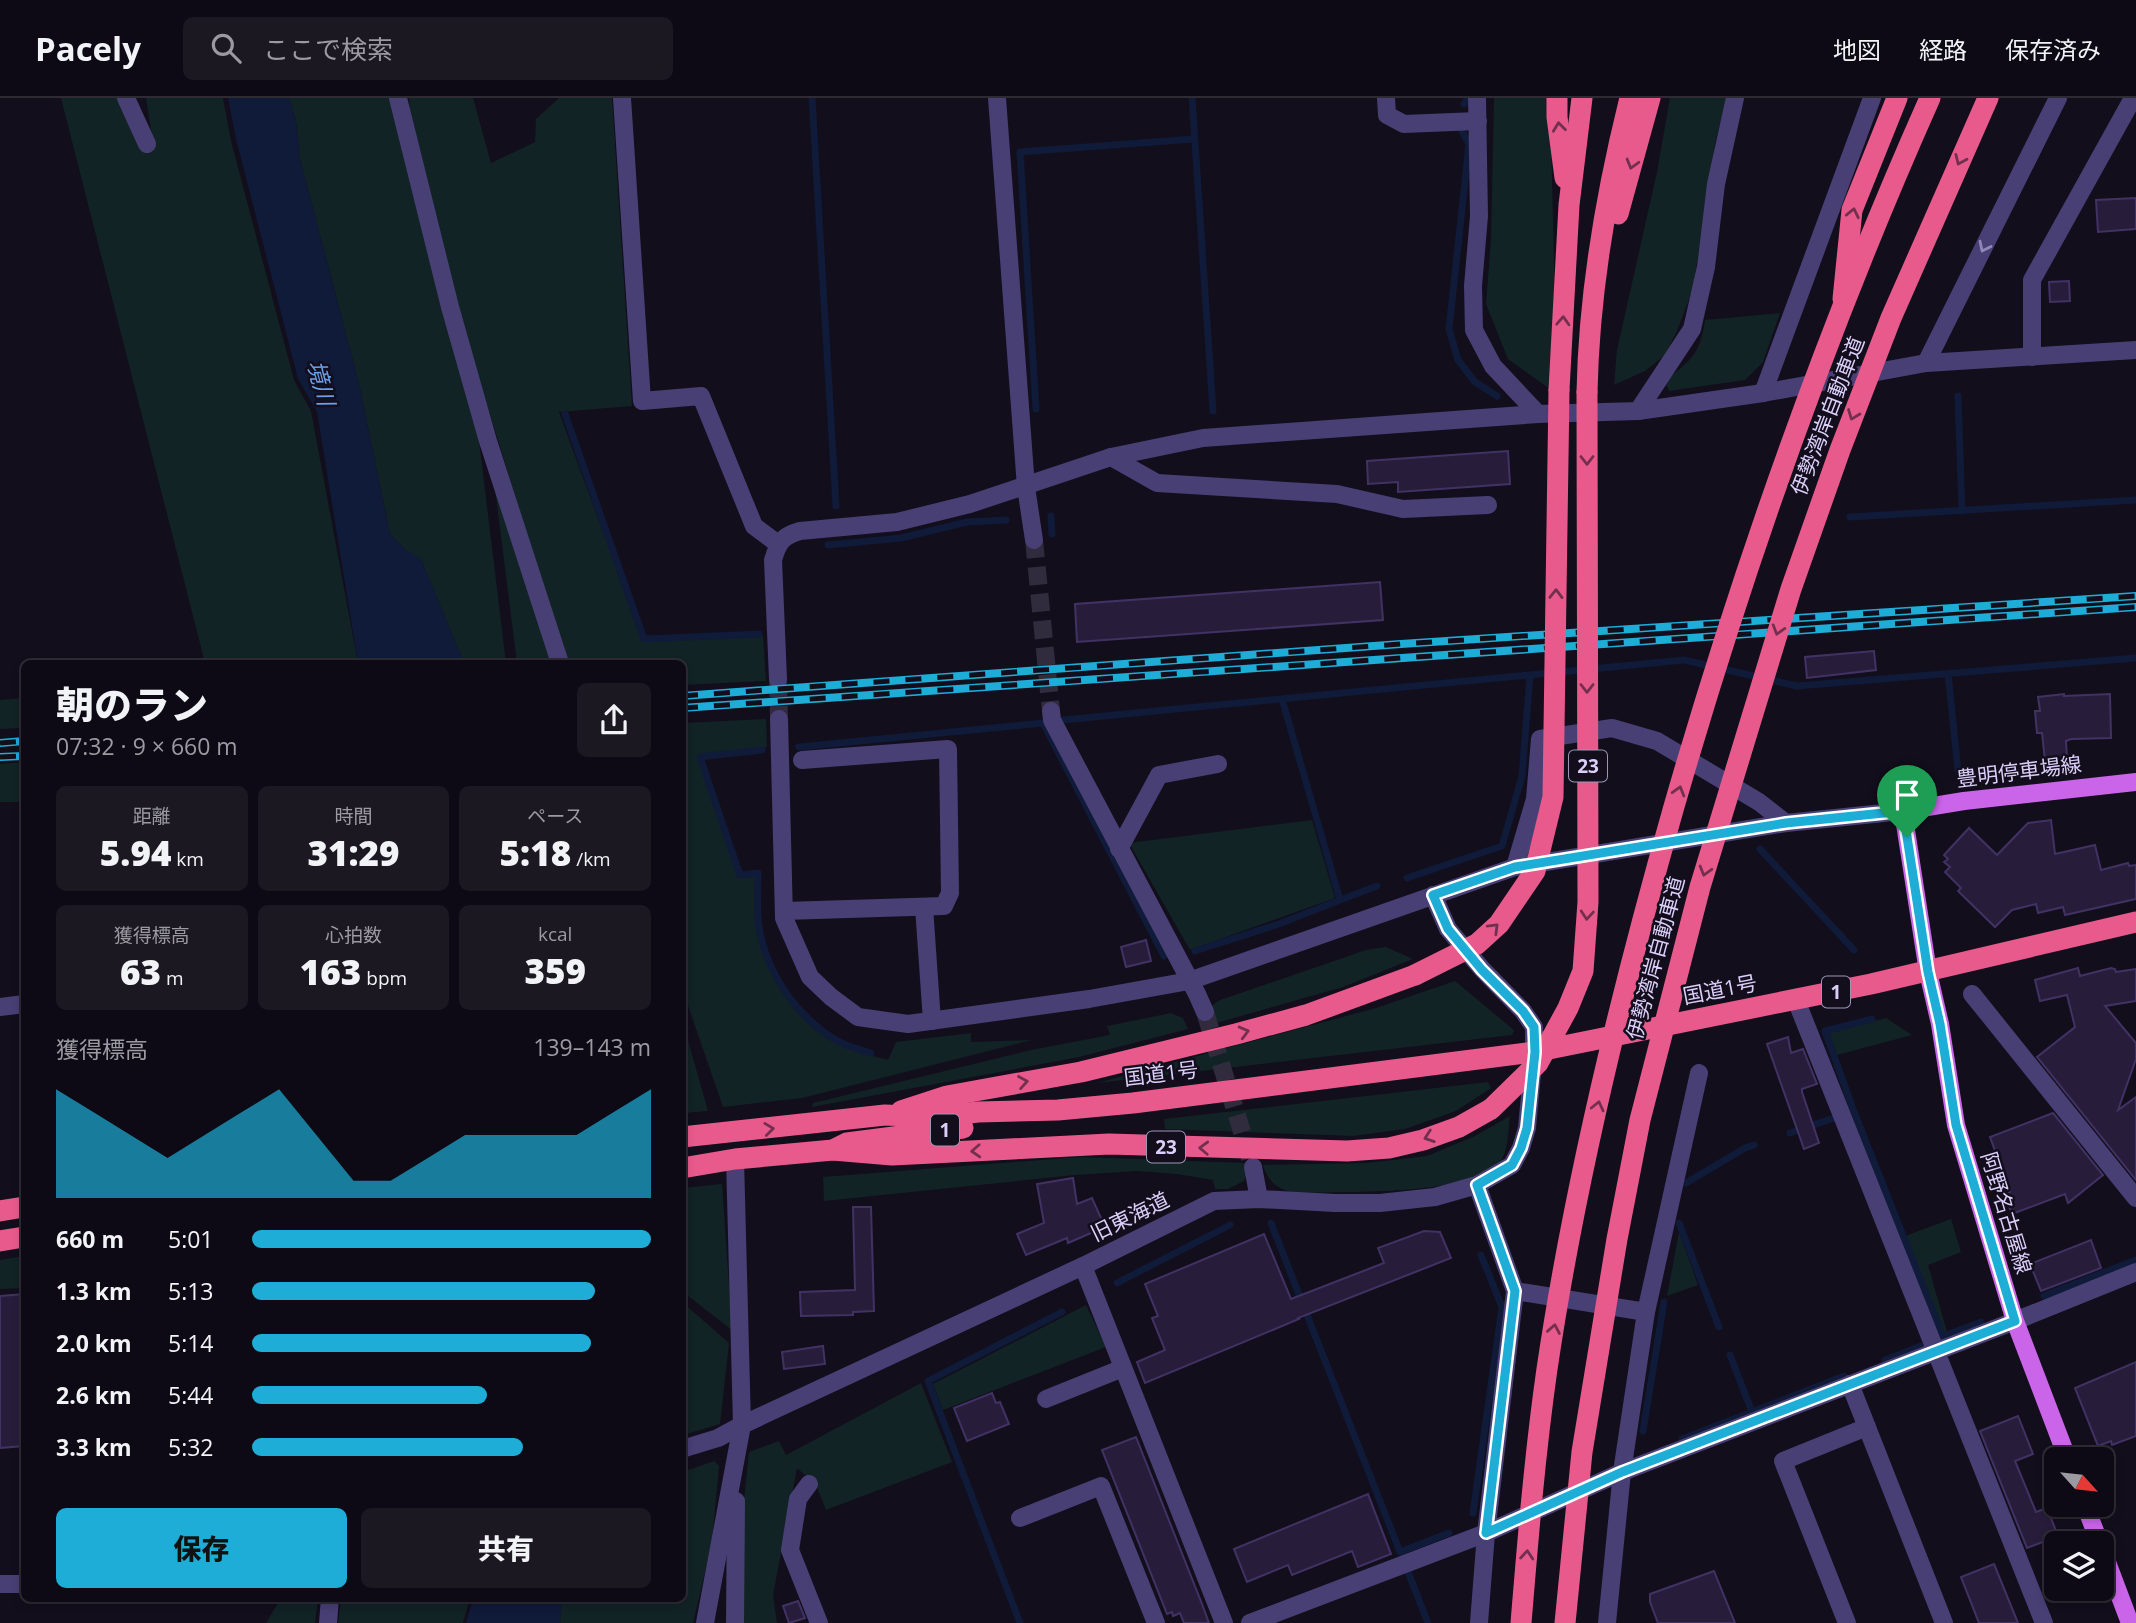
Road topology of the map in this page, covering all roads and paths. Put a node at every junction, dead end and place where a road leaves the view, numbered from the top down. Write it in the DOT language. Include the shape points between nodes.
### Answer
graph roads {
  1 [pos="126,98"];
  2 [pos="398,98"];
  3 [pos="622,98"];
  4 [pos="998,98"];
  5 [pos="1386,98"];
  6 [pos="1477,98"];
  7 [pos="1557,98"];
  8 [pos="1582,98"];
  9 [pos="1630,98"];
  10 [pos="1650,98"];
  11 [pos="1735,98"];
  12 [pos="1872,98"];
  13 [pos="1897,98"];
  14 [pos="1930,98"];
  15 [pos="1988,98"];
  16 [pos="2058,98"];
  17 [pos="2133,98"];
  18 [pos="1478,121"];
  19 [pos="147,144"];
  20 [pos="1569,205"];
  21 [pos="1842,305"];
  22 [pos="1588,348"];
  23 [pos="2136,350"];
  24 [pos="2032,357"];
  25 [pos="1926,363"];
  26 [pos="1763,393"];
  27 [pos="1638,411"];
  28 [pos="1538,414"];
  29 [pos="1111,457"];
  30 [pos="1026,487"];
  31 [pos="1488,505"];
  32 [pos="1034,540"];
  33 [pos="778,544"];
  34 [pos="559,660"];
  35 [pos="778,679"];
  36 [pos="1051,711"];
  37 [pos="779,719"];
  38 [pos="802,761"];
  39 [pos="1217,764"];
  40 [pos="2136,782"];
  41 [pos="1903,811"];
  42 [pos="1786,823"];
  43 [pos="1119,849"];
  44 [pos="1515,867"];
  45 [pos="1433,895"];
  46 [pos="924,907"];
  47 [pos="784,911"];
  48 [pos="2136,922"];
  49 [pos="1928,972"];
  50 [pos="1189,981"];
  51 [pos="1972,994"];
  52 [pos="1797,1000"];
  53 [pos="21,1004"];
  54 [pos="0,1007"];
  55 [pos="1205,1012"];
  56 [pos="932,1021"];
  57 [pos="1535,1052"];
  58 [pos="1699,1073"];
  59 [pos="1058,1110"];
  60 [pos="885,1115"];
  61 [pos="692,1136"];
  62 [pos="833,1150"];
  63 [pos="735,1159"];
  64 [pos="692,1167"];
  65 [pos="1253,1167"];
  66 [pos="1477,1185"];
  67 [pos="2136,1198"];
  68 [pos="1259,1199"];
  69 [pos="21,1208"];
  70 [pos="0,1211"];
  71 [pos="21,1238"];
  72 [pos="0,1241"];
  73 [pos="1083,1266"];
  74 [pos="2136,1272"];
  75 [pos="1515,1291"];
  76 [pos="1646,1312"];
  77 [pos="2015,1321"];
  78 [pos="1936,1351"];
  79 [pos="1123,1368"];
  80 [pos="1850,1384"];
  81 [pos="1046,1399"];
  82 [pos="742,1425"];
  83 [pos="1867,1427"];
  84 [pos="2062,1447"];
  85 [pos="686,1448"];
  86 [pos="736,1449"];
  87 [pos="1622,1472"];
  88 [pos="809,1484"];
  89 [pos="1020,1518"];
  90 [pos="1486,1533"];
  91 [pos="2114,1581"];
  92 [pos="0,1584"];
  93 [pos="21,1584"];
  94 [pos="330,1602"];
  95 [pos="328,1623"];
  96 [pos="705,1623"];
  97 [pos="735,1623"];
  98 [pos="819,1623"];
  99 [pos="1156,1623"];
  100 [pos="1224,1623"];
  101 [pos="1250,1623"];
  102 [pos="1479,1623"];
  103 [pos="1521,1623"];
  104 [pos="1565,1623"];
  105 [pos="1606,1623"];
  106 [pos="1847,1623"];
  107 [pos="1944,1623"];
  108 [pos="2044,1623"];
  109 [pos="2130,1623"];
  1 -- 19 [label="street"];
  2 -- 34 [label="street" via="488,441"];
  3 -- 33 [label="street" via="642,401 701,396 754,526"];
  4 -- 30 [label="street"];
  5 -- 18 [label="street" via="1387,115 1404,124"];
  6 -- 18 [label="street"];
  20 -- 7 [label="highway, one-way"];
  8 -- 20 [label="highway, 23"];
  9 -- 22 [label="highway, 23" via="1605,213"];
  10 -- 22 [label="highway, one-way"];
  11 -- 27 [label="street" via="1692,329"];
  12 -- 26 [label="street"];
  21 -- 13 [label="highway, one-way" via="1852,210"];
  14 -- 21 [label="highway, 伊勢湾岸自動車道, bridge"];
  15 -- 104 [label="highway, 伊勢湾岸自動車道, one-way, bridge" via="1891,318 1840,450 1791,589 1700,887 1640,1120 1616,1239 1582,1452"];
  16 -- 25 [label="street, one-way"];
  17 -- 24 [label="street" via="2032,279"];
  18 -- 28 [label="street" via="1474,330 1493,366"];
  60 -- 20 [label="highway, 23, one-way, bridge" via="947,1096 1081,1072 1306,1016 1415,975 1477,944 1499,924 1535,871 1553,797 1559,390"];
  103 -- 21 [label="highway, 伊勢湾岸自動車道, one-way, bridge" via="1547,1369 1567,1252 1619,1013 1741,587"];
  22 -- 62 [label="highway, 23, one-way, bridge" via="1588,902 1583,971 1538,1063 1491,1109 1459,1127 1389,1148 1347,1152 1109,1144 892,1155"];
  23 -- 24 [label="street"];
  24 -- 25 [label="street"];
  25 -- 26 [label="street"];
  26 -- 27 [label="street"];
  27 -- 28 [label="street"];
  28 -- 29 [label="street" via="1203,438"];
  29 -- 30 [label="street"];
  29 -- 31 [label="street" via="1157,483 1337,494 1403,509"];
  30 -- 32 [label="street"];
  30 -- 33 [label="street" via="897,522 800,531 786,535"];
  33 -- 35 [label="street" via="773,561"];
  36 -- 43 [label="street"];
  37 -- 47 [label="street"];
  38 -- 46 [label="street" via="947,748 950,893 944,906"];
  39 -- 43 [label="street" via="1158,775"];
  40 -- 41 [label="main road, 豊明停車場線"];
  41 -- 42 [label="street"];
  41 -- 49 [label="main road"];
  42 -- 44 [label="street"];
  42 -- 44 [label="street" via="1657,741 1612,728 1540,739 1535,799"];
  43 -- 50 [label="street"];
  44 -- 45 [label="street"];
  45 -- 50 [label="street"];
  45 -- 57 [label="street, 旧東海道" via="1448,929 1534,1027"];
  46 -- 47 [label="street"];
  46 -- 56 [label="street"];
  47 -- 56 [label="street" via="810,977 840,1004 858,1017 908,1024"];
  48 -- 49 [label="highway, 国道1号 / 1"];
  49 -- 52 [label="highway, 国道1号 / 1"];
  49 -- 77 [label="main road, 阿野名古屋線" via="1956,1125"];
  50 -- 55 [label="street"];
  50 -- 56 [label="street"];
  51 -- 67 [label="street"];
  52 -- 57 [label="highway, 国道1号 / 1"];
  52 -- 78 [label="street"];
  53 -- 54 [label="street"];
  57 -- 59 [label="highway, 国道1号 / 1"];
  57 -- 66 [label="street, 旧東海道" via="1521,1148 1512,1165"];
  58 -- 76 [label="street"];
  59 -- 60 [label="highway, 国道1号 / 1"];
  59 -- 62 [label="highway, 国道1号 / 1" via="847,1143"];
  61 -- 60 [label="highway, 国道1号 / 1, one-way"];
  62 -- 63 [label="highway, 国道1号 / 1"];
  63 -- 64 [label="highway, 国道1号 / 1"];
  63 -- 82 [label="street"];
  65 -- 68 [label="street"];
  66 -- 68 [label="street, 旧東海道" via="1435,1197 1380,1203"];
  66 -- 75 [label="street"];
  68 -- 73 [label="street, 旧東海道" via="1214,1201"];
  69 -- 70 [label="highway"];
  71 -- 72 [label="highway"];
  73 -- 79 [label="street"];
  73 -- 82 [label="street, 旧東海道"];
  74 -- 77 [label="street"];
  75 -- 76 [label="street"];
  75 -- 90 [label="street"];
  76 -- 87 [label="street"];
  77 -- 78 [label="street"];
  77 -- 84 [label="main road, 阿野名古屋線"];
  78 -- 80 [label="street"];
  78 -- 108 [label="street"];
  79 -- 81 [label="street"];
  79 -- 100 [label="street"];
  80 -- 83 [label="street"];
  80 -- 87 [label="street"];
  82 -- 85 [label="street, 旧東海道"];
  82 -- 86 [label="street"];
  83 -- 106 [label="street" via="1783,1461"];
  83 -- 107 [label="street"];
  86 -- 96 [label="street"];
  86 -- 97 [label="street"];
  87 -- 90 [label="street"];
  87 -- 105 [label="street"];
  88 -- 98 [label="street" via="799,1499 790,1550"];
  89 -- 99 [label="street" via="1101,1486"];
  90 -- 101 [label="street"];
  90 -- 102 [label="street"];
  91 -- 109 [label="main road"];
  92 -- 93 [label="street"];
  94 -- 95 [label="street"];
}
